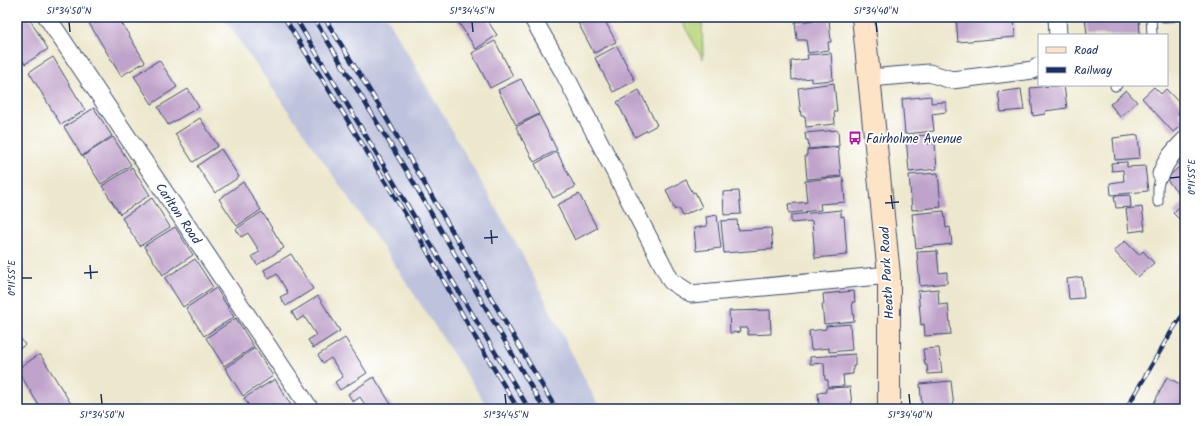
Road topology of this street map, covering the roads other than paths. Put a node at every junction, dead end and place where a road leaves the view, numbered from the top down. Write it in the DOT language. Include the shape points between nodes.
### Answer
graph roads {
  1 [pos="47,17"];
  2 [pos="532,17"];
  3 [pos="863,17"];
  4 [pos="1057,17"];
  5 [pos="1151,17"];
  6 [pos="1058,34"];
  7 [pos="1152,34"];
  8 [pos="1038,67"];
  9 [pos="869,78"];
  10 [pos="1185,140"];
  11 [pos="1161,174"];
  12 [pos="1158,202"];
  13 [pos="889,274"];
  14 [pos="310,409"];
  15 [pos="889,409"];
  1 -- 14 [label="street, Carlton Road"];
  2 -- 13 [label="street" via="564,72 671,281 691,294"];
  3 -- 9 [label="street, Heath Park Road"];
  4 -- 6 [label="street"];
  5 -- 7 [label="lane"];
  8 -- 9 [label="street" via="1033,70 952,80 929,73"];
  9 -- 13 [label="street, Heath Park Road"];
  10 -- 11 [label="street" via="1164,164"];
  11 -- 12 [label="lane"];
  13 -- 15 [label="street, Heath Park Road"];
}
